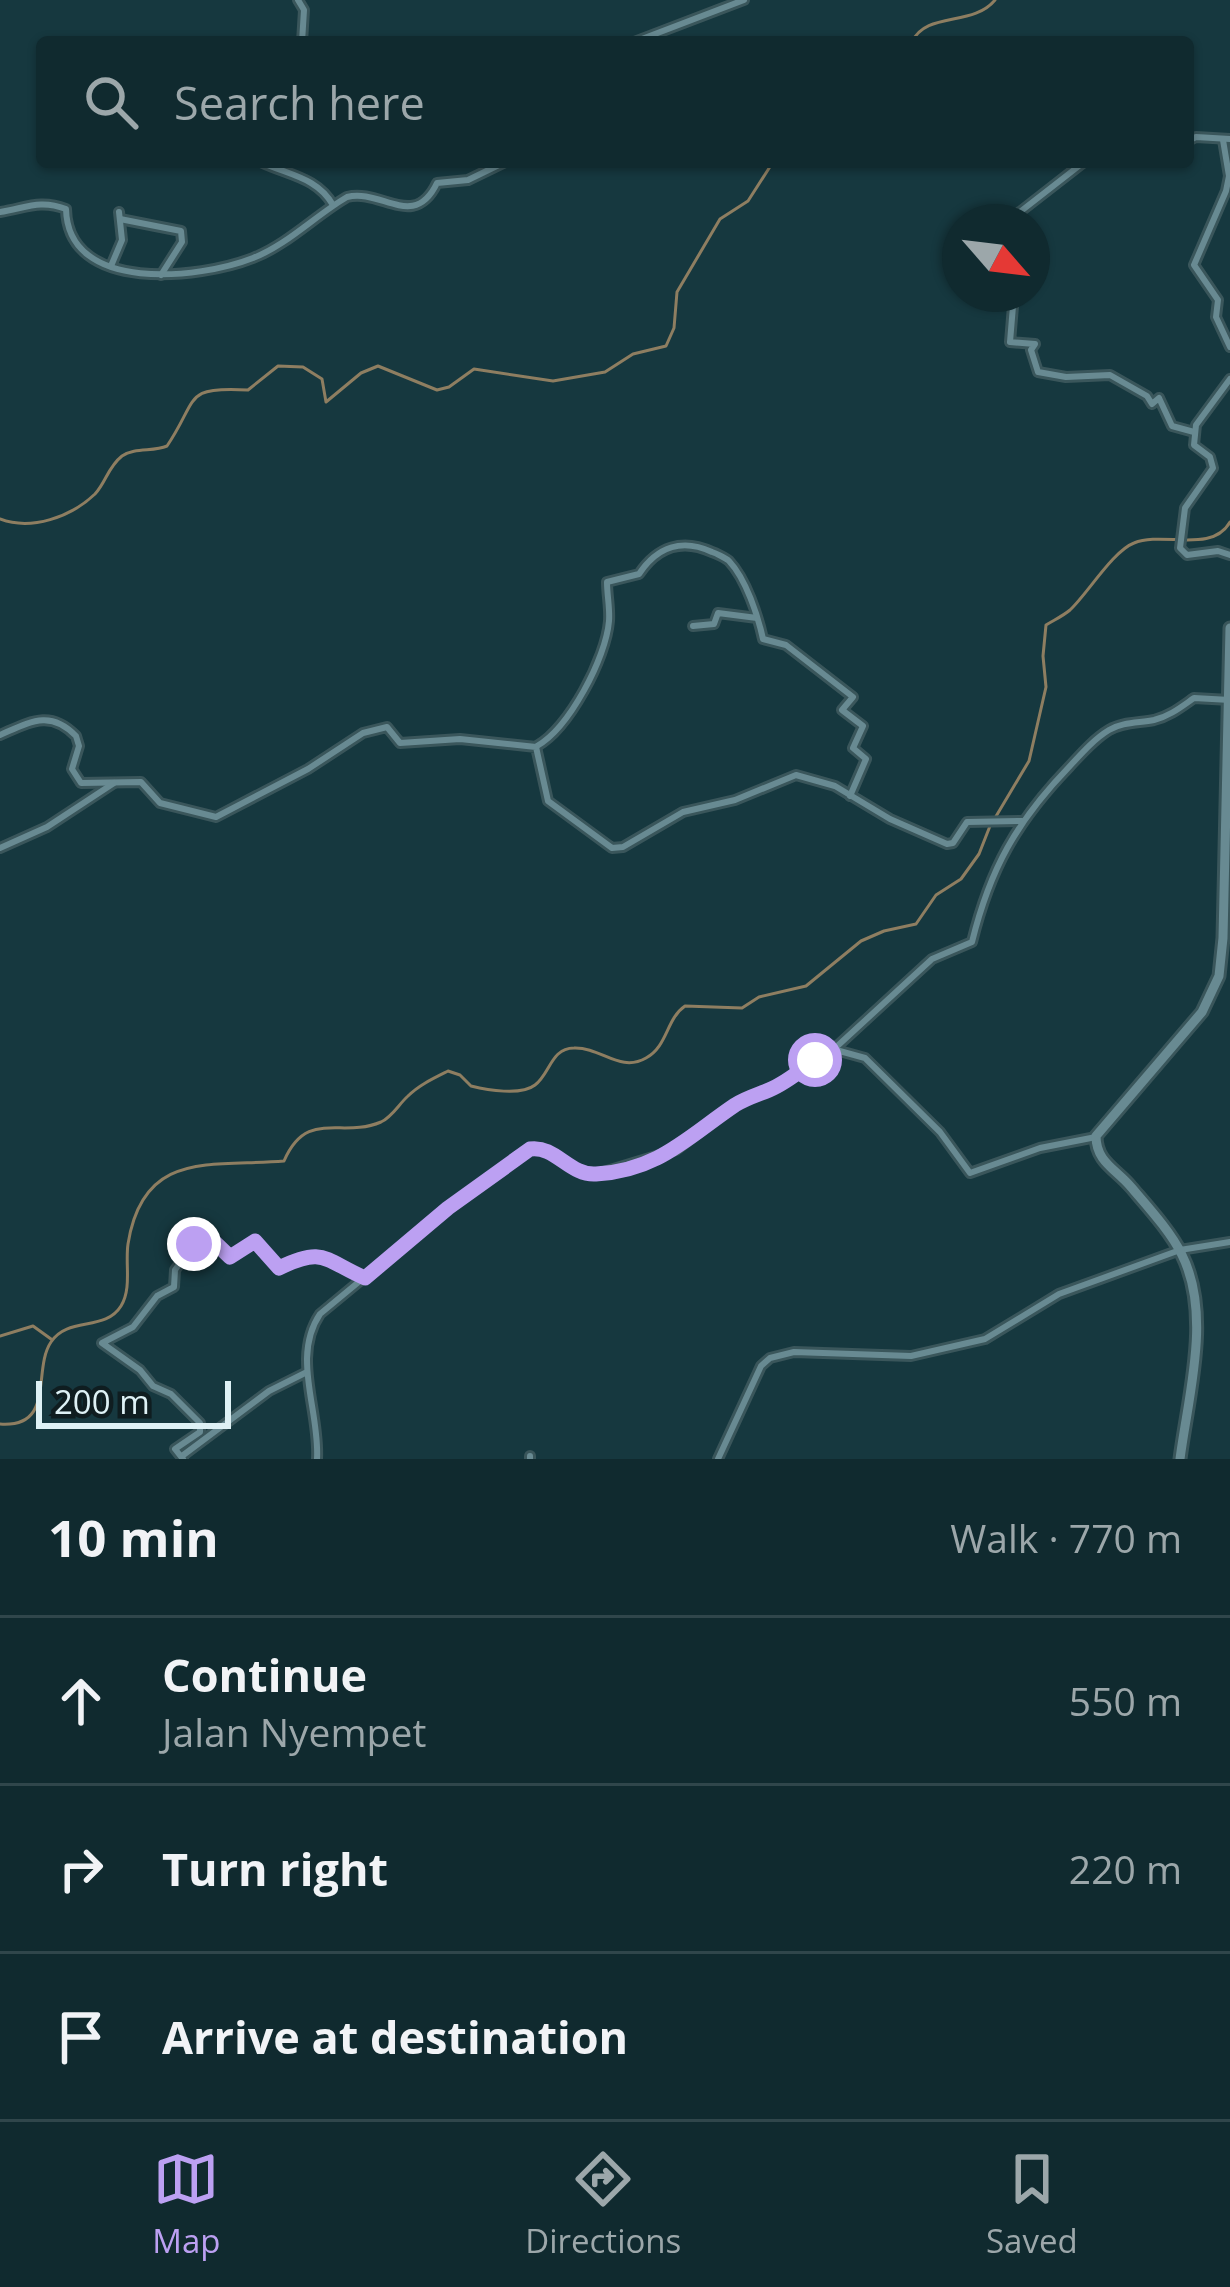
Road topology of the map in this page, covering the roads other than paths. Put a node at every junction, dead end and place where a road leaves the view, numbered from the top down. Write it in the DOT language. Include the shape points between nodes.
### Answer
graph roads {
  1 [pos="298,0"];
  2 [pos="744,0"];
  3 [pos="302,36"];
  4 [pos="650,36"];
  5 [pos="1194,138"];
  6 [pos="1227,140"];
  7 [pos="276,168"];
  8 [pos="493,168"];
  9 [pos="1076,168"];
  10 [pos="1030,204"];
  11 [pos="333,206"];
  12 [pos="0,212"];
  13 [pos="110,267"];
  14 [pos="160,275"];
  15 [pos="1012,312"];
  16 [pos="1230,347"];
  17 [pos="1230,379"];
  18 [pos="1194,432"];
  19 [pos="1230,555"];
  20 [pos="757,617"];
  21 [pos="693,626"];
  22 [pos="1230,628"];
  23 [pos="1230,700"];
  24 [pos="0,735"];
  25 [pos="536,747"];
  26 [pos="117,781"];
  27 [pos="850,796"];
  28 [pos="1022,821"];
  29 [pos="0,848"];
  30 [pos="1225,973"];
  31 [pos="833,1050"];
  32 [pos="1096,1137"];
  33 [pos="1230,1242"];
  34 [pos="1180,1250"];
  35 [pos="365,1278"];
  36 [pos="307,1372"];
  37 [pos="182,1458"];
  38 [pos="317,1459"];
  39 [pos="718,1459"];
  40 [pos="1180,1459"];
  1 -- 3 [label="street"];
  2 -- 4 [label="street"];
  5 -- 6 [label="street"];
  6 -- 16 [label="street" via="1226,191 1194,263 1218,300"];
  7 -- 11 [label="street" via="319,186"];
  8 -- 11 [label="street" via="437,183 411,206 358,194"];
  9 -- 10 [label="street"];
  11 -- 14 [label="street" via="249,260"];
  12 -- 13 [label="street" via="32,202 66,209 82,250"];
  13 -- 14 [label="street"];
  13 -- 14 [label="street" via="121,242 120,215 181,232"];
  15 -- 18 [label="street" via="1010,342 1035,344 1038,372 1110,375 1152,404 1159,398 1172,426"];
  17 -- 18 [label="street"];
  18 -- 19 [label="street" via="1194,445 1213,468 1187,504 1184,554"];
  20 -- 21 [label="street" via="718,613 713,624"];
  20 -- 25 [label="street" via="729,561 698,545 676,544 639,574 609,580 602,654 559,729"];
  20 -- 27 [label="street" via="763,639 786,644 853,697 842,712 862,725 853,748 866,759"];
  22 -- 23 [label="street"];
  23 -- 28 [label="street" via="1194,698 1157,719 1114,727"];
  23 -- 30 [label="street"];
  24 -- 26 [label="street" via="53,719 76,736 72,769 81,783"];
  25 -- 26 [label="street" via="400,743 386,727 375,728 217,817 160,803 141,782"];
  25 -- 27 [label="street" via="548,801 612,848 683,812 791,776"];
  26 -- 29 [label="street"];
  27 -- 28 [label="street" via="947,844 967,822"];
  28 -- 31 [label="street" via="987,886 972,942 917,970"];
  30 -- 32 [label="street" via="1202,1012"];
  31 -- 32 [label="street" via="865,1058 970,1173"];
  31 -- 35 [label="street" via="656,1159 585,1174 530,1149"];
  32 -- 34 [label="street" via="1101,1160"];
  33 -- 34 [label="street"];
  34 -- 39 [label="street" via="1059,1294 985,1340 911,1356 770,1358"];
  34 -- 40 [label="street" via="1197,1322"];
  35 -- 36 [label="street" via="315,1320"];
  35 -- 37 [label="street" via="330,1258 299,1256 281,1268 255,1241 230,1257 207,1235 198,1238 175,1270 174,1287 133,1327 102,1343 200,1423 200,1432 176,1448"];
  36 -- 37 [label="street" via="268,1391"];
  36 -- 38 [label="street"];
}
